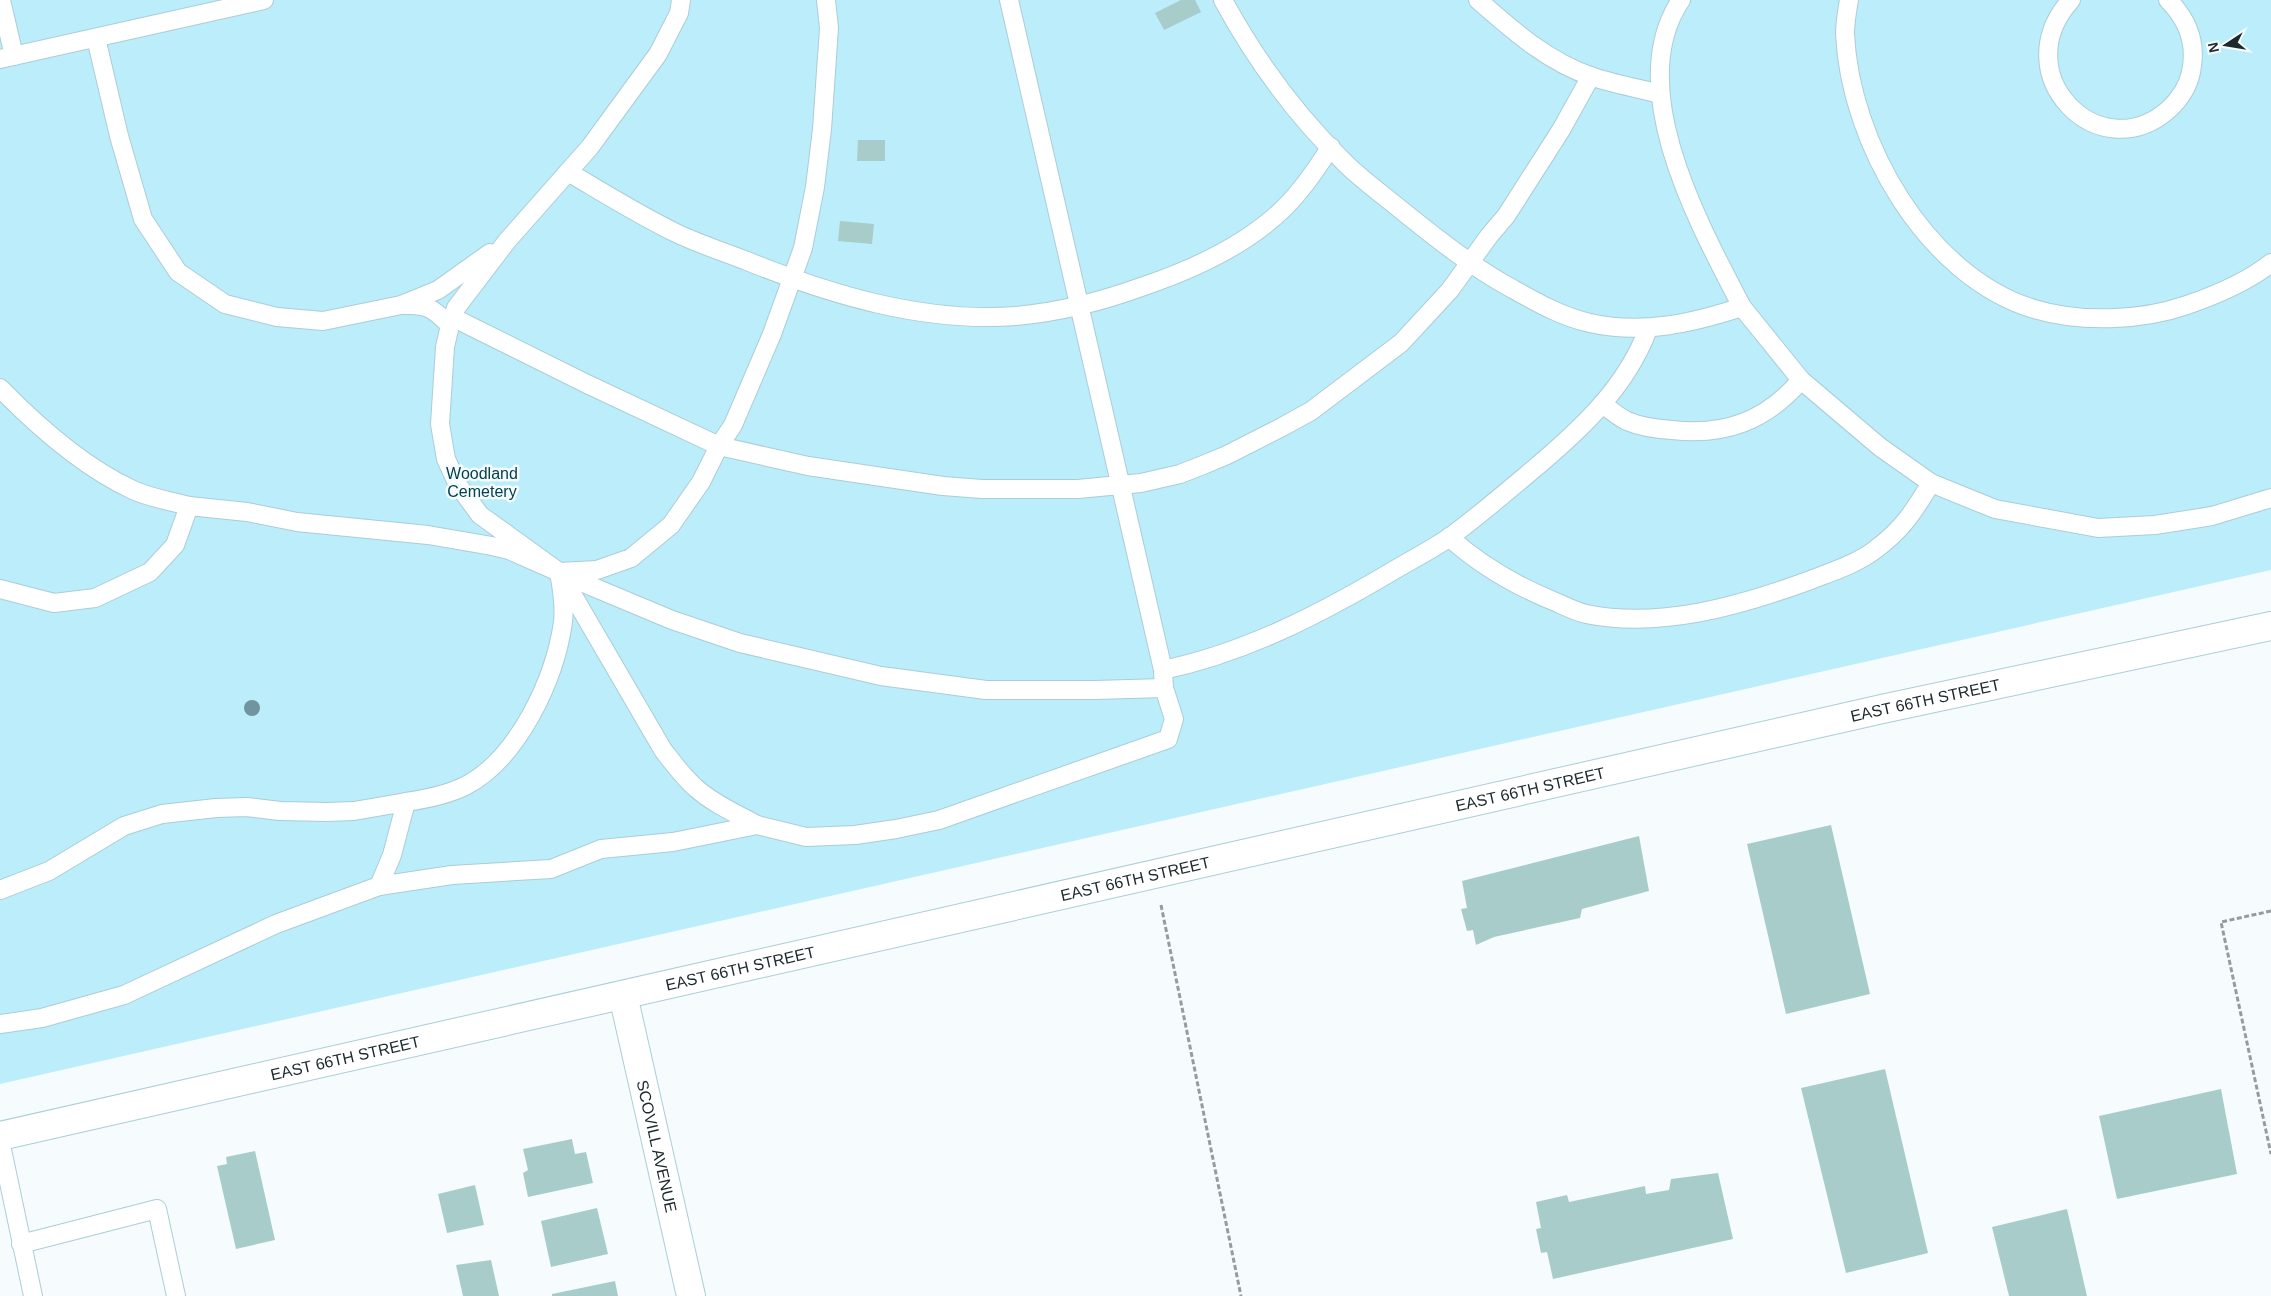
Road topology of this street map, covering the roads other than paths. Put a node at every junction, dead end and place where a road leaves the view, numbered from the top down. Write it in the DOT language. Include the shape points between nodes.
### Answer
graph roads {
  1 [pos="1,0"];
  2 [pos="264,0"];
  3 [pos="681,0"];
  4 [pos="826,0"];
  5 [pos="1010,0"];
  6 [pos="1223,0"];
  7 [pos="1478,0"];
  8 [pos="1681,0"];
  9 [pos="1848,0"];
  10 [pos="2168,0"];
  11 [pos="2067,1"];
  12 [pos="96,38"];
  13 [pos="7,58"];
  14 [pos="1591,76"];
  15 [pos="1660,94"];
  16 [pos="1330,147"];
  17 [pos="568,172"];
  18 [pos="507,241"];
  19 [pos="1469,262"];
  20 [pos="2271,263"];
  21 [pos="792,279"];
  22 [pos="401,305"];
  23 [pos="1080,306"];
  24 [pos="1742,307"];
  25 [pos="452,322"];
  26 [pos="1648,329"];
  27 [pos="1801,380"];
  28 [pos="0,388"];
  29 [pos="1602,404"];
  30 [pos="719,446"];
  31 [pos="1931,483"];
  32 [pos="1120,485"];
  33 [pos="2271,498"];
  34 [pos="189,506"];
  35 [pos="480,515"];
  36 [pos="1449,537"];
  37 [pos="468,543"];
  38 [pos="560,572"];
  39 [pos="0,589"];
  40 [pos="2271,626"];
  41 [pos="1163,670"];
  42 [pos="1164,688"];
  43 [pos="406,802"];
  44 [pos="757,825"];
  45 [pos="380,886"];
  46 [pos="0,890"];
  47 [pos="623,995"];
  48 [pos="0,1024"];
  49 [pos="0,1136"];
  50 [pos="0,1140"];
  51 [pos="21,1244"];
  52 [pos="33,1296"];
  53 [pos="176,1296"];
  54 [pos="691,1296"];
  1 -- 13 [label="lane"];
  2 -- 12 [label="lane"];
  3 -- 17 [label="lane" via="679,13 658,54"];
  4 -- 21 [label="lane" via="829,28 821,139 803,248"];
  5 -- 23 [label="lane"];
  6 -- 16 [label="lane" via="1267,74"];
  7 -- 14 [label="lane" via="1545,54"];
  8 -- 15 [label="lane" via="1667,28"];
  9 -- 20 [label="lane" via="1845,32 1848,62 1866,128 1880,163 1910,214 1952,261 1979,281 2007,298 2035,309 2088,317 2139,317 2196,302 2241,283"];
  10 -- 11 [label="lane" via="2180,12 2191,35 2194,59 2189,81 2177,102 2159,117 2138,126 2114,128 2092,122 2072,110 2057,92 2048,70 2047,44"];
  12 -- 13 [label="lane"];
  12 -- 22 [label="lane" via="143,219 178,272 225,304 277,317 323,321"];
  14 -- 15 [label="lane"];
  14 -- 19 [label="lane" via="1521,194"];
  15 -- 24 [label="lane" via="1666,128 1690,200"];
  16 -- 19 [label="lane" via="1441,243"];
  16 -- 23 [label="lane" via="1301,190 1273,217 1225,252 1172,276"];
  17 -- 18 [label="lane"];
  17 -- 21 [label="lane" via="676,233"];
  18 -- 22 [label="lane" via="438,290"];
  18 -- 25 [label="lane" via="456,308"];
  19 -- 26 [label="lane" via="1551,310 1590,324"];
  19 -- 32 [label="lane" via="1450,290 1401,343 1311,411 1227,455 1187,471"];
  21 -- 23 [label="lane" via="872,302 964,316 1015,316"];
  21 -- 30 [label="lane" via="733,425"];
  22 -- 25 [label="lane" via="422,305"];
  23 -- 32 [label="lane"];
  24 -- 26 [label="lane" via="1688,323"];
  24 -- 27 [label="lane"];
  25 -- 30 [label="lane"];
  25 -- 35 [label="lane" via="445,347 441,433 446,459 458,485"];
  26 -- 29 [label="lane" via="1633,362"];
  27 -- 29 [label="lane" via="1770,410 1745,422 1700,433 1652,428 1627,420"];
  27 -- 31 [label="lane" via="1880,447"];
  28 -- 34 [label="lane" via="28,416 99,472 135,491"];
  29 -- 36 [label="lane" via="1557,450"];
  30 -- 32 [label="lane" via="808,466 943,486 1078,489"];
  30 -- 38 [label="lane" via="701,482 671,525 631,558 597,570"];
  31 -- 33 [label="lane" via="1995,509 2098,528 2155,525 2212,516"];
  31 -- 36 [label="lane" via="1907,522 1875,550 1837,570 1727,606 1671,616 1624,620 1584,614 1521,588 1468,554"];
  32 -- 41 [label="lane"];
  34 -- 37 [label="lane" via="247,512 297,522 428,535"];
  34 -- 39 [label="lane" via="175,545 150,572 95,598 54,603"];
  35 -- 37 [label="lane" via="483,536"];
  35 -- 38 [label="lane"];
  36 -- 41 [label="lane" via="1354,594 1282,630 1213,657"];
  37 -- 38 [label="lane" via="509,550"];
  38 -- 42 [label="lane" via="672,620 732,640 881,676 986,690"];
  38 -- 43 [label="lane" via="563,621 557,650 538,699 518,737 502,758 464,787"];
  38 -- 44 [label="lane" via="663,750 678,770 697,790"];
  40 -- 47 [label="street, EAST 66TH STREET" via="1882,709"];
  41 -- 42 [label="lane"];
  42 -- 44 [label="lane" via="1174,719 1168,739 939,820 855,835 806,837"];
  43 -- 45 [label="lane"];
  43 -- 46 [label="lane" via="354,811 280,811 247,807 162,814 124,826 49,871"];
  44 -- 45 [label="lane" via="673,842 601,850 551,869 452,875"];
  45 -- 48 [label="lane" via="276,924 124,995 42,1018"];
  47 -- 49 [label="street, EAST 66TH STREET"];
  47 -- 54 [label="street, SCOVILL AVENUE"];
  50 -- 51 [label="lane"];
  51 -- 52 [label="lane"];
  51 -- 53 [label="lane" via="157,1209"];
}
